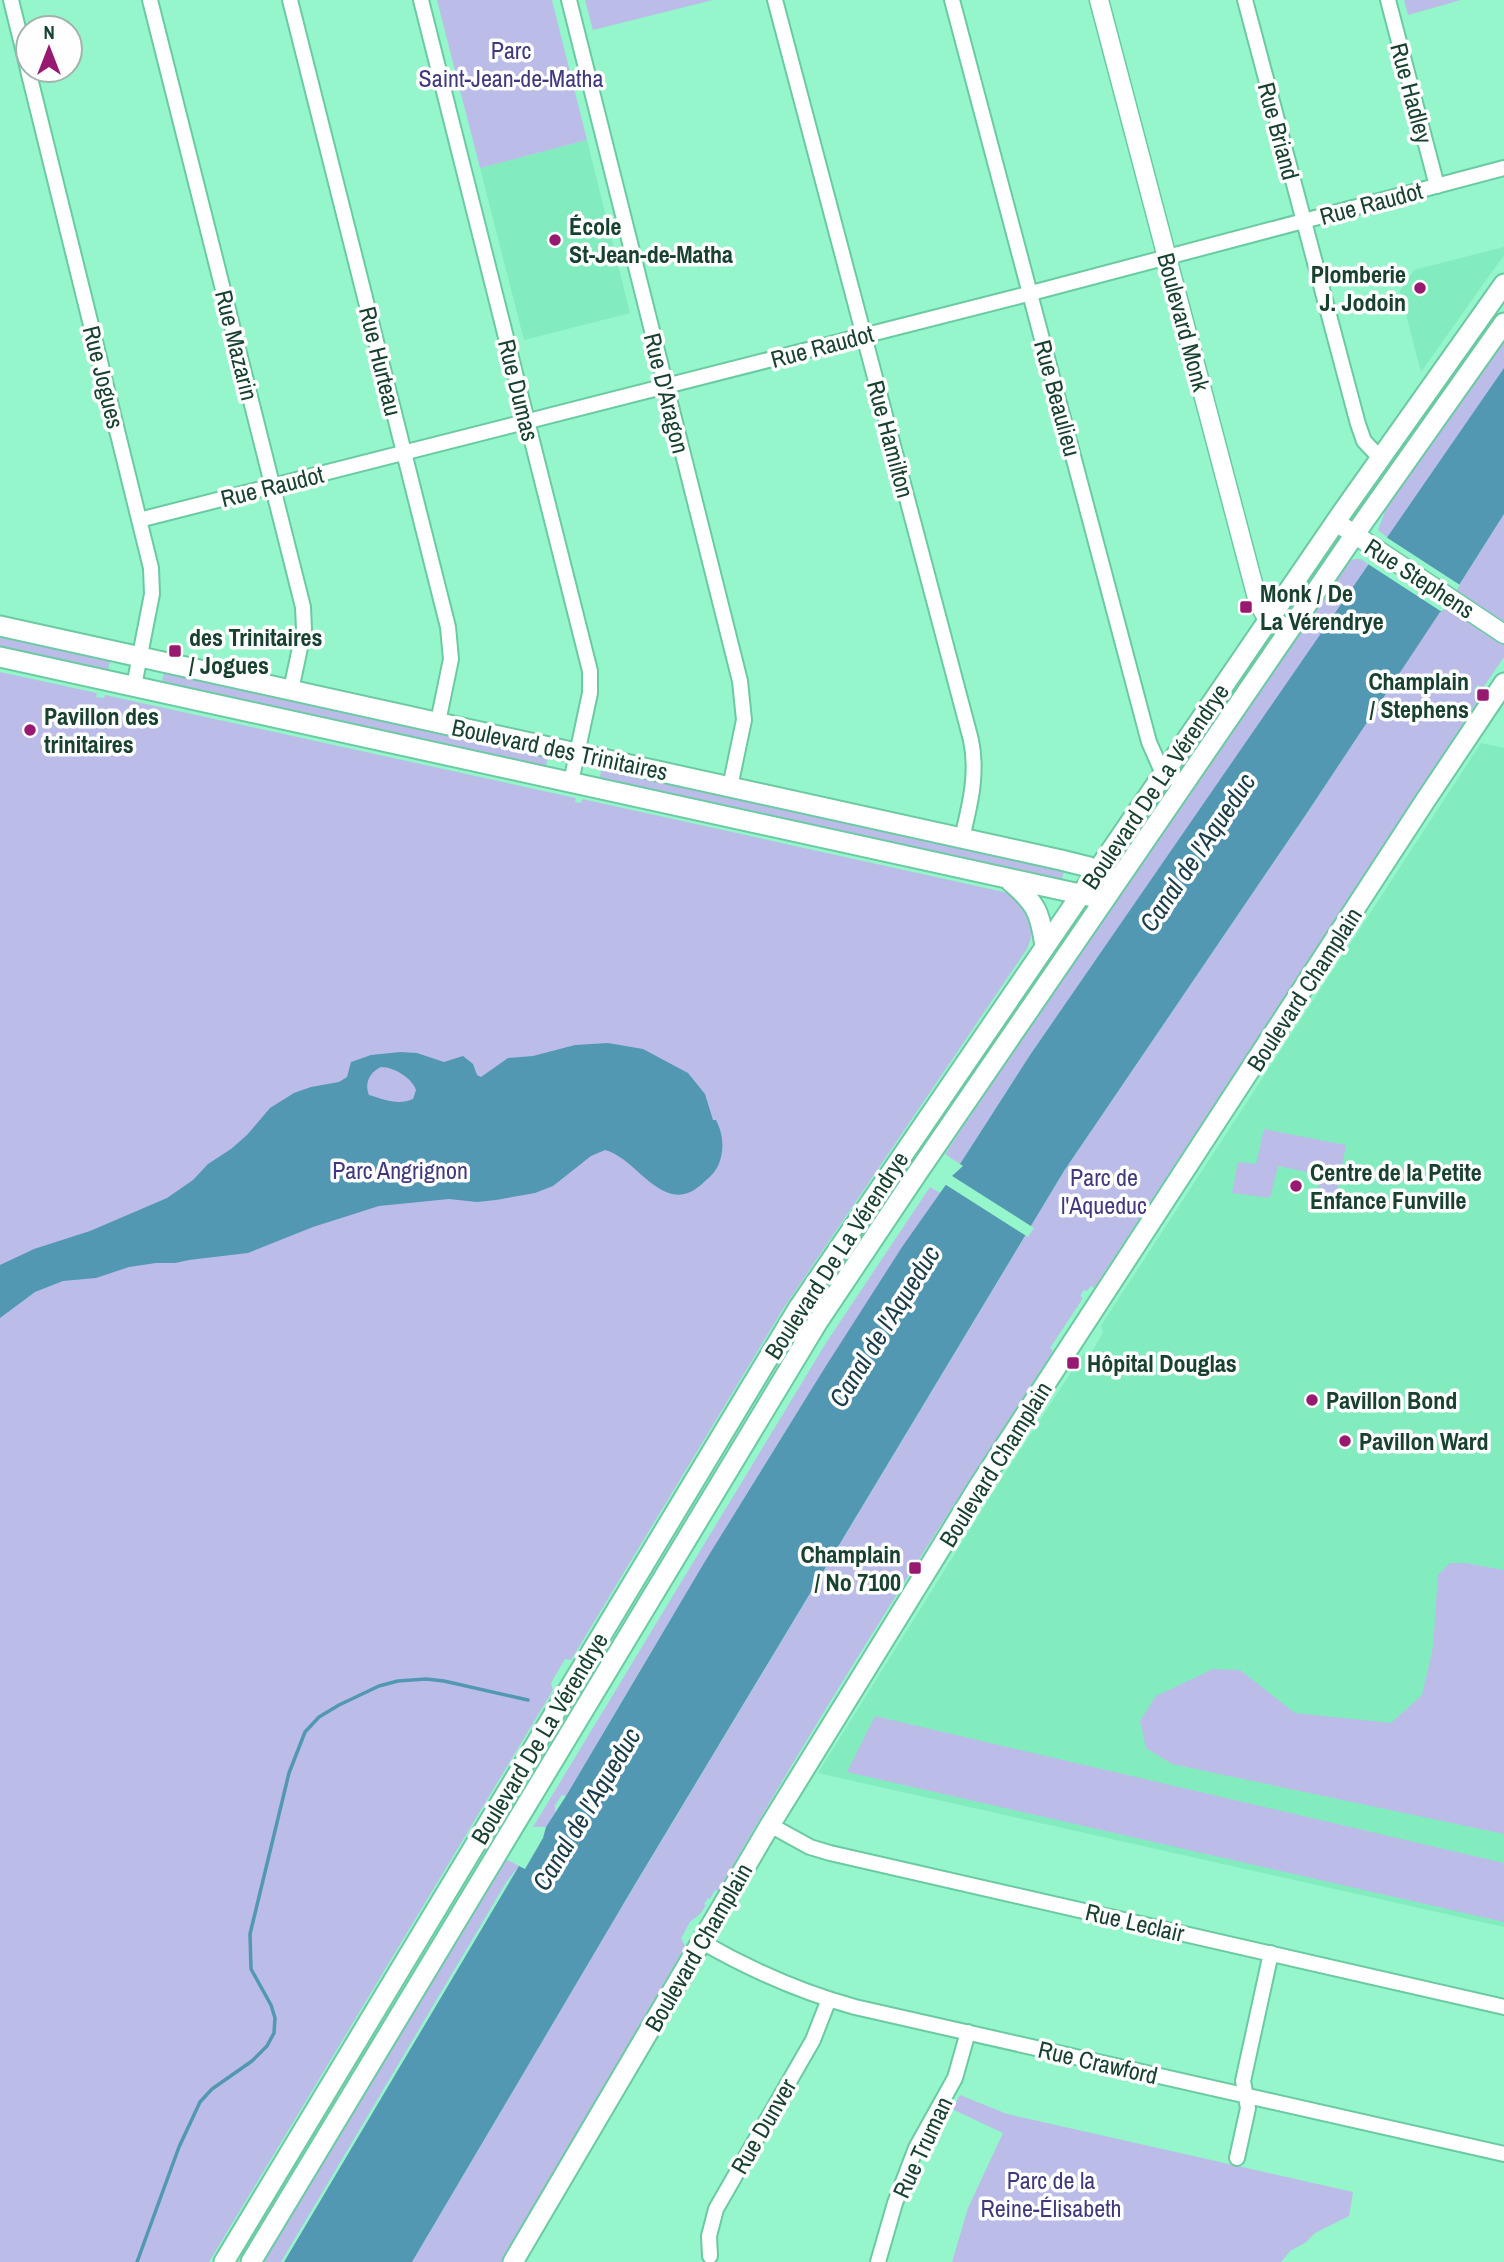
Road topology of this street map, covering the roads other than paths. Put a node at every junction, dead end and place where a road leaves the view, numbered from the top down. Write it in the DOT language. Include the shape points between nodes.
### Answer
graph roads {
  1 [pos="150,0"];
  2 [pos="290,0"];
  3 [pos="421,0"];
  4 [pos="569,0"];
  5 [pos="775,0"];
  6 [pos="953,0"];
  7 [pos="1099,0"];
  8 [pos="1245,0"];
  9 [pos="1388,0"];
  10 [pos="32,84"];
  11 [pos="1504,169"];
  12 [pos="1437,186"];
  13 [pos="1303,221"];
  14 [pos="1167,257"];
  15 [pos="1504,284"];
  16 [pos="1030,293"];
  17 [pos="1504,323"];
  18 [pos="863,335"];
  19 [pos="666,386"];
  20 [pos="527,422"];
  21 [pos="404,453"];
  22 [pos="1380,458"];
  23 [pos="273,486"];
  24 [pos="139,520"];
  25 [pos="1336,522"];
  26 [pos="1354,535"];
  27 [pos="1270,618"];
  28 [pos="0,626"];
  29 [pos="1289,631"];
  30 [pos="1504,634"];
  31 [pos="0,657"];
  32 [pos="140,657"];
  33 [pos="1504,683"];
  34 [pos="134,686"];
  35 [pos="291,690"];
  36 [pos="438,722"];
  37 [pos="577,753"];
  38 [pos="1165,772"];
  39 [pos="571,782"];
  40 [pos="1183,784"];
  41 [pos="730,787"];
  42 [pos="962,838"];
  43 [pos="1097,871"];
  44 [pos="1006,878"];
  45 [pos="1117,882"];
  46 [pos="1081,894"];
  47 [pos="1105,900"];
  48 [pos="1045,946"];
  49 [pos="769,1825"];
  50 [pos="702,1942"];
  51 [pos="1271,1953"];
  52 [pos="829,2000"];
  53 [pos="1504,2007"];
  54 [pos="968,2032"];
  55 [pos="1245,2095"];
  56 [pos="1504,2154"];
  57 [pos="1237,2158"];
  58 [pos="710,2256"];
  59 [pos="224,2262"];
  60 [pos="251,2262"];
  61 [pos="513,2262"];
  62 [pos="878,2262"];
  1 -- 23 [label="street, Rue Mazarin"];
  2 -- 21 [label="street, Rue Hurteau"];
  3 -- 20 [label="street, Rue Dumas"];
  4 -- 19 [label="street, Rue D'Aragon"];
  5 -- 18 [label="street, Rue Hamilton"];
  6 -- 16 [label="street, Rue Beaulieu"];
  7 -- 14 [label="street, Boulevard Monk"];
  8 -- 13 [label="street, Rue Briand"];
  9 -- 12 [label="street, Rue Hadley"];
  10 -- 24 [label="street, Rue Jogues"];
  11 -- 12 [label="street, Rue Raudot"];
  12 -- 13 [label="street, Rue Raudot"];
  13 -- 14 [label="street, Rue Raudot"];
  13 -- 22 [label="street, Rue Briand" via="1357,424 1364,441"];
  14 -- 16 [label="street, Rue Raudot"];
  14 -- 27 [label="street, Boulevard Monk" via="1258,601"];
  15 -- 22 [label="main road, Boulevard De La Vérendrye"];
  16 -- 18 [label="street, Rue Raudot"];
  16 -- 38 [label="street, Rue Beaulieu" via="1149,742"];
  17 -- 26 [label="main road, Boulevard De La Vérendrye"];
  18 -- 19 [label="street, Rue Raudot"];
  18 -- 42 [label="street, Rue Hamilton" via="973,752 973,788"];
  19 -- 20 [label="street, Rue Raudot"];
  19 -- 41 [label="street, Rue D'Aragon" via="743,696 742,733"];
  20 -- 21 [label="street, Rue Raudot"];
  20 -- 37 [label="street, Rue Dumas" via="590,671"];
  21 -- 23 [label="street, Rue Raudot"];
  21 -- 36 [label="street, Rue Hurteau" via="450,638 450,670"];
  22 -- 25 [label="main road, Boulevard De La Vérendrye"];
  23 -- 24 [label="street, Rue Raudot"];
  23 -- 35 [label="street, Rue Mazarin" via="305,618"];
  24 -- 32 [label="street, Rue Jogues" via="153,581"];
  25 -- 26 [label="street, Rue Stephens"];
  25 -- 27 [label="main road, Boulevard De La Vérendrye"];
  26 -- 29 [label="main road, Boulevard De La Vérendrye"];
  26 -- 30 [label="street, Rue Stephens"];
  27 -- 29 [label="street, Boulevard Monk"];
  27 -- 38 [label="main road, Boulevard De La Vérendrye"];
  28 -- 32 [label="main road, Boulevard des Trinitaires"];
  29 -- 40 [label="main road, Boulevard De La Vérendrye"];
  31 -- 34 [label="main road, Boulevard des Trinitaires"];
  32 -- 34 [label="street, Rue Jogues"];
  32 -- 35 [label="main road, Boulevard des Trinitaires"];
  33 -- 49 [label="main road, Boulevard Champlain" via="1016,1429"];
  34 -- 39 [label="main road, Boulevard des Trinitaires"];
  35 -- 36 [label="main road, Boulevard des Trinitaires"];
  36 -- 37 [label="main road, Boulevard des Trinitaires"];
  37 -- 39 [label="street, Rue Dumas"];
  37 -- 41 [label="main road, Boulevard des Trinitaires"];
  38 -- 40 [label="street, Rue Beaulieu"];
  38 -- 43 [label="main road, Boulevard De La Vérendrye"];
  39 -- 44 [label="main road, Boulevard des Trinitaires"];
  40 -- 45 [label="main road, Boulevard De La Vérendrye"];
  41 -- 42 [label="main road, Boulevard des Trinitaires"];
  42 -- 43 [label="main road, Boulevard des Trinitaires"];
  43 -- 45 [label="main road, Boulevard des Trinitaires"];
  43 -- 46 [label="main road, Boulevard De La Vérendrye"];
  44 -- 46 [label="main road, Boulevard des Trinitaires"];
  44 -- 48 [label="main road" via="1037,908"];
  45 -- 47 [label="main road, Boulevard De La Vérendrye"];
  46 -- 47 [label="main road, Boulevard des Trinitaires"];
  46 -- 48 [label="main road, Boulevard De La Vérendrye"];
  47 -- 60 [label="main road, Boulevard De La Vérendrye" via="802,1347"];
  48 -- 59 [label="main road, Boulevard De La Vérendrye" via="782,1334"];
  49 -- 50 [label="main road, Boulevard Champlain"];
  49 -- 51 [label="street, Rue Leclair" via="830,1853"];
  50 -- 52 [label="street, Rue Crawford" via="756,1972"];
  50 -- 61 [label="main road, Boulevard Champlain"];
  51 -- 53 [label="street, Rue Leclair"];
  51 -- 55 [label="street" via="1242,2081"];
  52 -- 54 [label="street, Rue Crawford"];
  52 -- 58 [label="street, Rue Dunver" via="813,2040 716,2210 709,2236"];
  54 -- 55 [label="street, Rue Crawford"];
  54 -- 62 [label="street, Rue Truman" via="955,2078 916,2148"];
  55 -- 56 [label="street, Rue Crawford"];
  55 -- 57 [label="street" via="1248,2108"];
}
